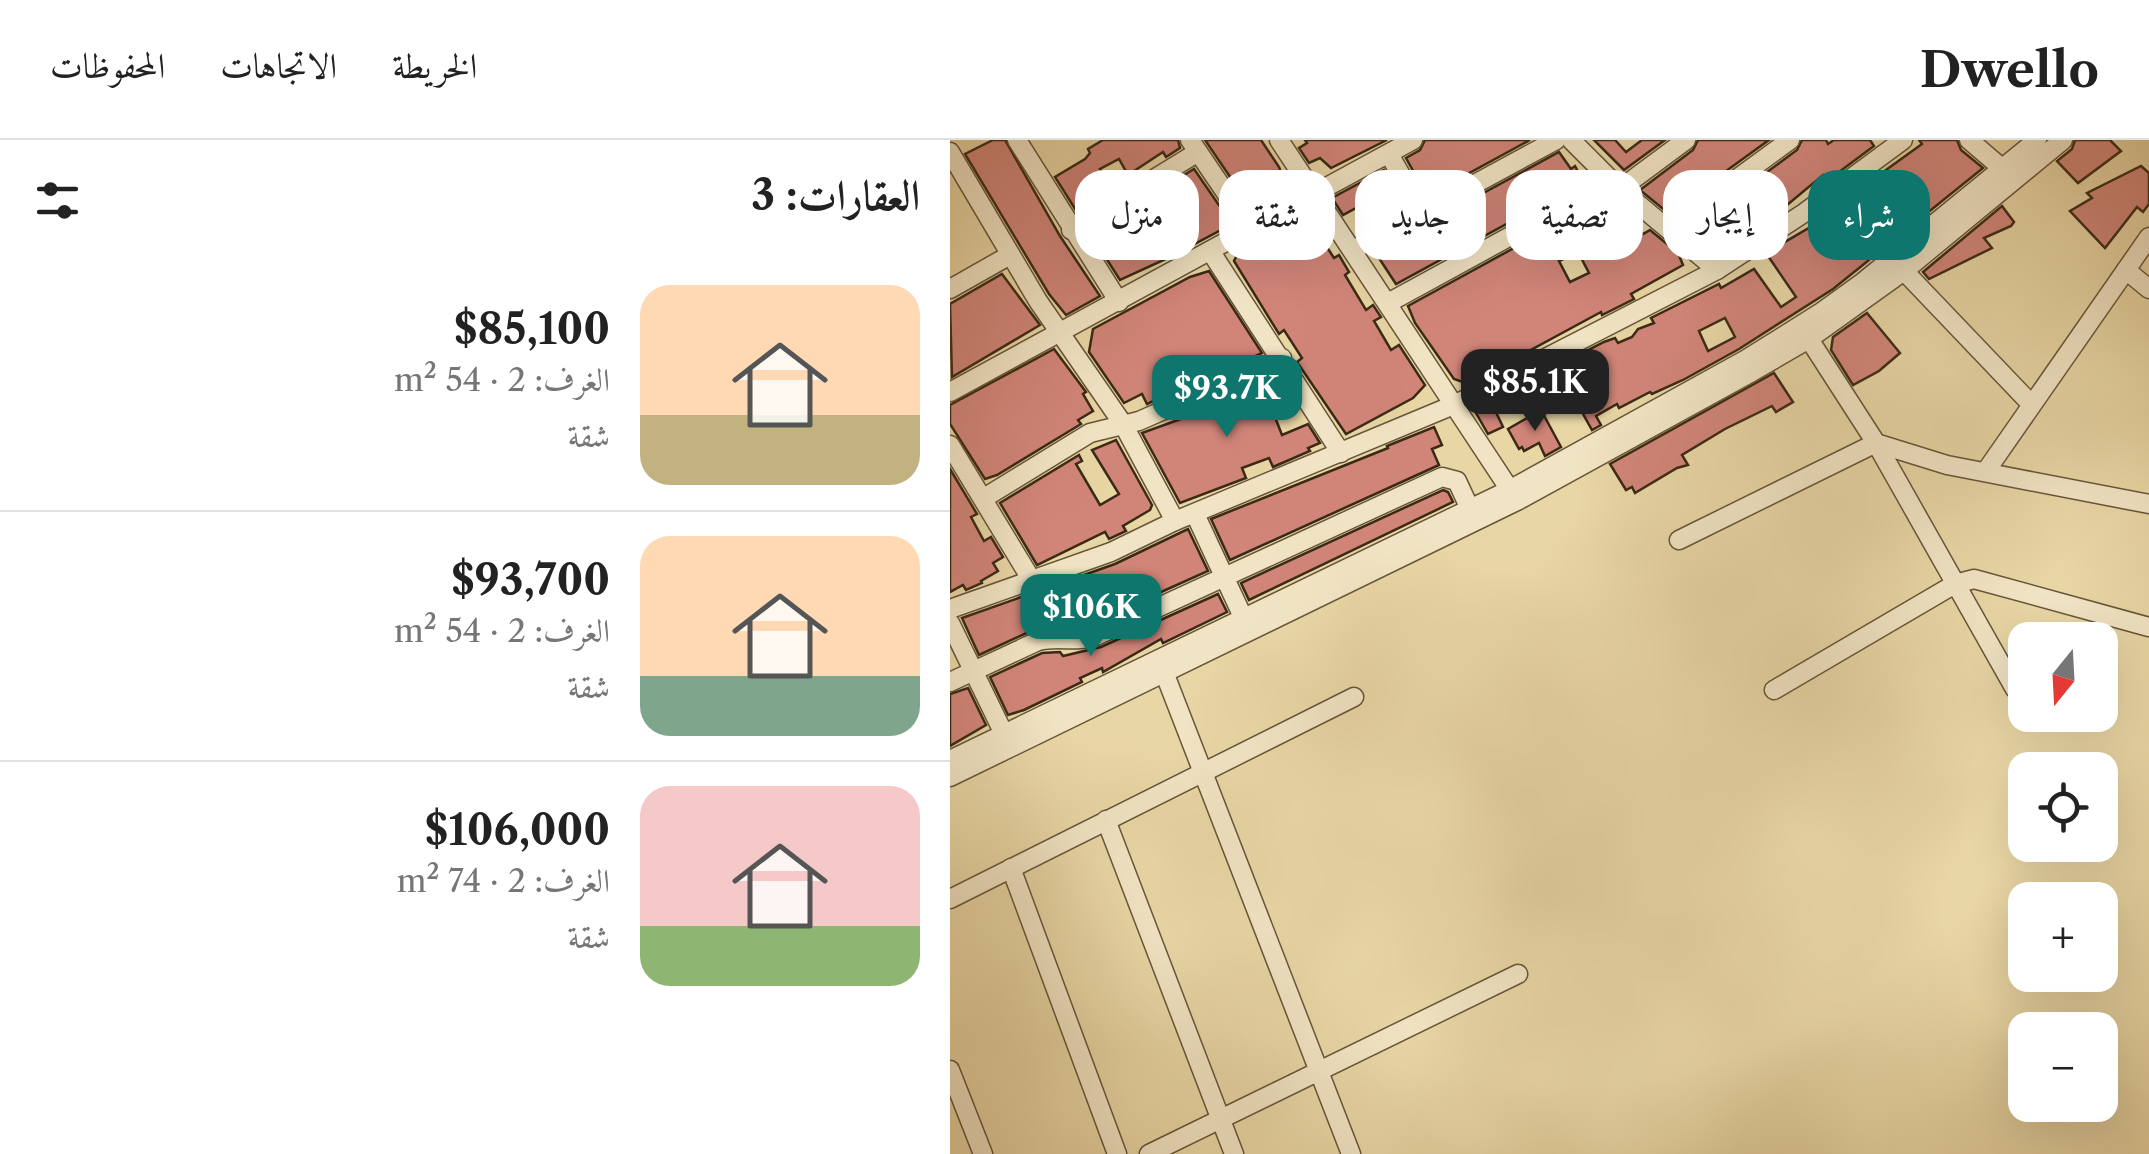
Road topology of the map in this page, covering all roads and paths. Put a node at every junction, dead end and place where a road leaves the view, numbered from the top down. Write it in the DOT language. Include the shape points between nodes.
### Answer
graph roads {
  1 [pos="962,140"];
  2 [pos="1017,140"];
  3 [pos="1279,140"];
  4 [pos="1413,140"];
  5 [pos="1686,140"];
  6 [pos="1790,140"];
  7 [pos="1903,140"];
  8 [pos="1969,140"];
  9 [pos="2037,140"];
  10 [pos="2063,140"];
  11 [pos="1571,141"];
  12 [pos="1194,146"];
  13 [pos="950,150"];
  14 [pos="1389,154"];
  15 [pos="1300,170"];
  16 [pos="1398,170"];
  17 [pos="1600,170"];
  18 [pos="1639,170"];
  19 [pos="1749,170"];
  20 [pos="2008,174"];
  21 [pos="1219,183"];
  22 [pos="1335,183"];
  23 [pos="1486,183"];
  24 [pos="1643,209"];
  25 [pos="1335,222"];
  26 [pos="1663,226"];
  27 [pos="1071,230"];
  28 [pos="2149,237"];
  29 [pos="1506,242"];
  30 [pos="1219,248"];
  31 [pos="1353,250"];
  32 [pos="1212,252"];
  33 [pos="1010,255"];
  34 [pos="1705,260"];
  35 [pos="1717,270"];
  36 [pos="2126,270"];
  37 [pos="1904,271"];
  38 [pos="2149,288"];
  39 [pos="950,289"];
  40 [pos="1119,302"];
  41 [pos="1388,303"];
  42 [pos="1062,334"];
  43 [pos="1810,339"];
  44 [pos="1282,358"];
  45 [pos="950,392"];
  46 [pos="1456,404"];
  47 [pos="2031,404"];
  48 [pos="1122,424"];
  49 [pos="1876,443"];
  50 [pos="950,445"];
  51 [pos="1341,453"];
  52 [pos="1986,471"];
  53 [pos="1514,495"];
  54 [pos="984,498"];
  55 [pos="2149,504"];
  56 [pos="1470,509"];
  57 [pos="1195,514"];
  58 [pos="1175,521"];
  59 [pos="1679,540"];
  60 [pos="1224,574"];
  61 [pos="1030,580"];
  62 [pos="1956,584"];
  63 [pos="950,609"];
  64 [pos="1243,618"];
  65 [pos="950,623"];
  66 [pos="2149,627"];
  67 [pos="974,670"];
  68 [pos="1164,672"];
  69 [pos="2008,675"];
  70 [pos="950,682"];
  71 [pos="1774,690"];
  72 [pos="1354,697"];
  73 [pos="1004,734"];
  74 [pos="950,760"];
  75 [pos="1203,772"];
  76 [pos="950,776"];
  77 [pos="1106,820"];
  78 [pos="1011,868"];
  79 [pos="950,898"];
  80 [pos="1518,974"];
  81 [pos="950,1070"];
  82 [pos="1320,1072"];
  83 [pos="1221,1119"];
  84 [pos="983,1154"];
  85 [pos="1117,1154"];
  86 [pos="1150,1154"];
  87 [pos="1234,1154"];
  88 [pos="1352,1154"];
  1 -- 13 [label="street"];
  2 -- 27 [label="street"];
  3 -- 15 [label="street"];
  4 -- 14 [label="street"];
  5 -- 18 [label="street"];
  6 -- 19 [label="street"];
  7 -- 35 [label="street"];
  8 -- 20 [label="street"];
  9 -- 20 [label="street"];
  10 -- 20 [label="street"];
  11 -- 17 [label="street"];
  11 -- 23 [label="street"];
  12 -- 21 [label="street"];
  12 -- 27 [label="street"];
  13 -- 33 [label="street"];
  14 -- 16 [label="street"];
  14 -- 22 [label="street"];
  20 -- 37 [label="street"];
  20 -- 53 [label="street" via="1783,337"];
  24 -- 26 [label="street"];
  25 -- 31 [label="street"];
  27 -- 40 [label="street"];
  28 -- 36 [label="street"];
  29 -- 41 [label="street"];
  30 -- 32 [label="street"];
  31 -- 41 [label="street"];
  32 -- 40 [label="street"];
  32 -- 44 [label="street"];
  33 -- 39 [label="street"];
  33 -- 42 [label="street"];
  34 -- 35 [label="street"];
  35 -- 46 [label="street"];
  36 -- 38 [label="street"];
  36 -- 47 [label="street"];
  37 -- 43 [label="street"];
  37 -- 47 [label="street"];
  40 -- 42 [label="street"];
  41 -- 46 [label="street"];
  42 -- 45 [label="street"];
  42 -- 48 [label="street"];
  43 -- 49 [label="street"];
  43 -- 53 [label="street"];
  44 -- 48 [label="street"];
  44 -- 51 [label="street"];
  46 -- 51 [label="street"];
  46 -- 53 [label="street"];
  47 -- 52 [label="street"];
  48 -- 54 [label="street" via="1090,433"];
  48 -- 58 [label="street"];
  49 -- 52 [label="street"];
  49 -- 59 [label="street"];
  49 -- 62 [label="street"];
  50 -- 54 [label="street"];
  51 -- 57 [label="street"];
  52 -- 55 [label="street"];
  53 -- 56 [label="street"];
  53 -- 68 [label="street"];
  54 -- 61 [label="street"];
  56 -- 60 [label="street" via="1457,480 1442,477"];
  56 -- 64 [label="street"];
  57 -- 58 [label="street"];
  57 -- 60 [label="street"];
  58 -- 61 [label="street"];
  60 -- 64 [label="street"];
  60 -- 67 [label="street" via="1085,640 1038,641"];
  61 -- 63 [label="street"];
  62 -- 66 [label="street" via="1974,579"];
  62 -- 69 [label="street"];
  62 -- 71 [label="street"];
  64 -- 73 [label="street"];
  65 -- 67 [label="street"];
  67 -- 70 [label="street"];
  67 -- 73 [label="street"];
  68 -- 75 [label="street"];
  68 -- 76 [label="street"];
  72 -- 75 [label="street"];
  73 -- 74 [label="street"];
  75 -- 77 [label="street"];
  75 -- 82 [label="street"];
  77 -- 78 [label="street"];
  77 -- 83 [label="street"];
  78 -- 79 [label="street"];
  78 -- 85 [label="street"];
  80 -- 82 [label="street"];
  81 -- 84 [label="street"];
  82 -- 83 [label="street"];
  82 -- 88 [label="street"];
  83 -- 86 [label="street"];
  83 -- 87 [label="street"];
}
